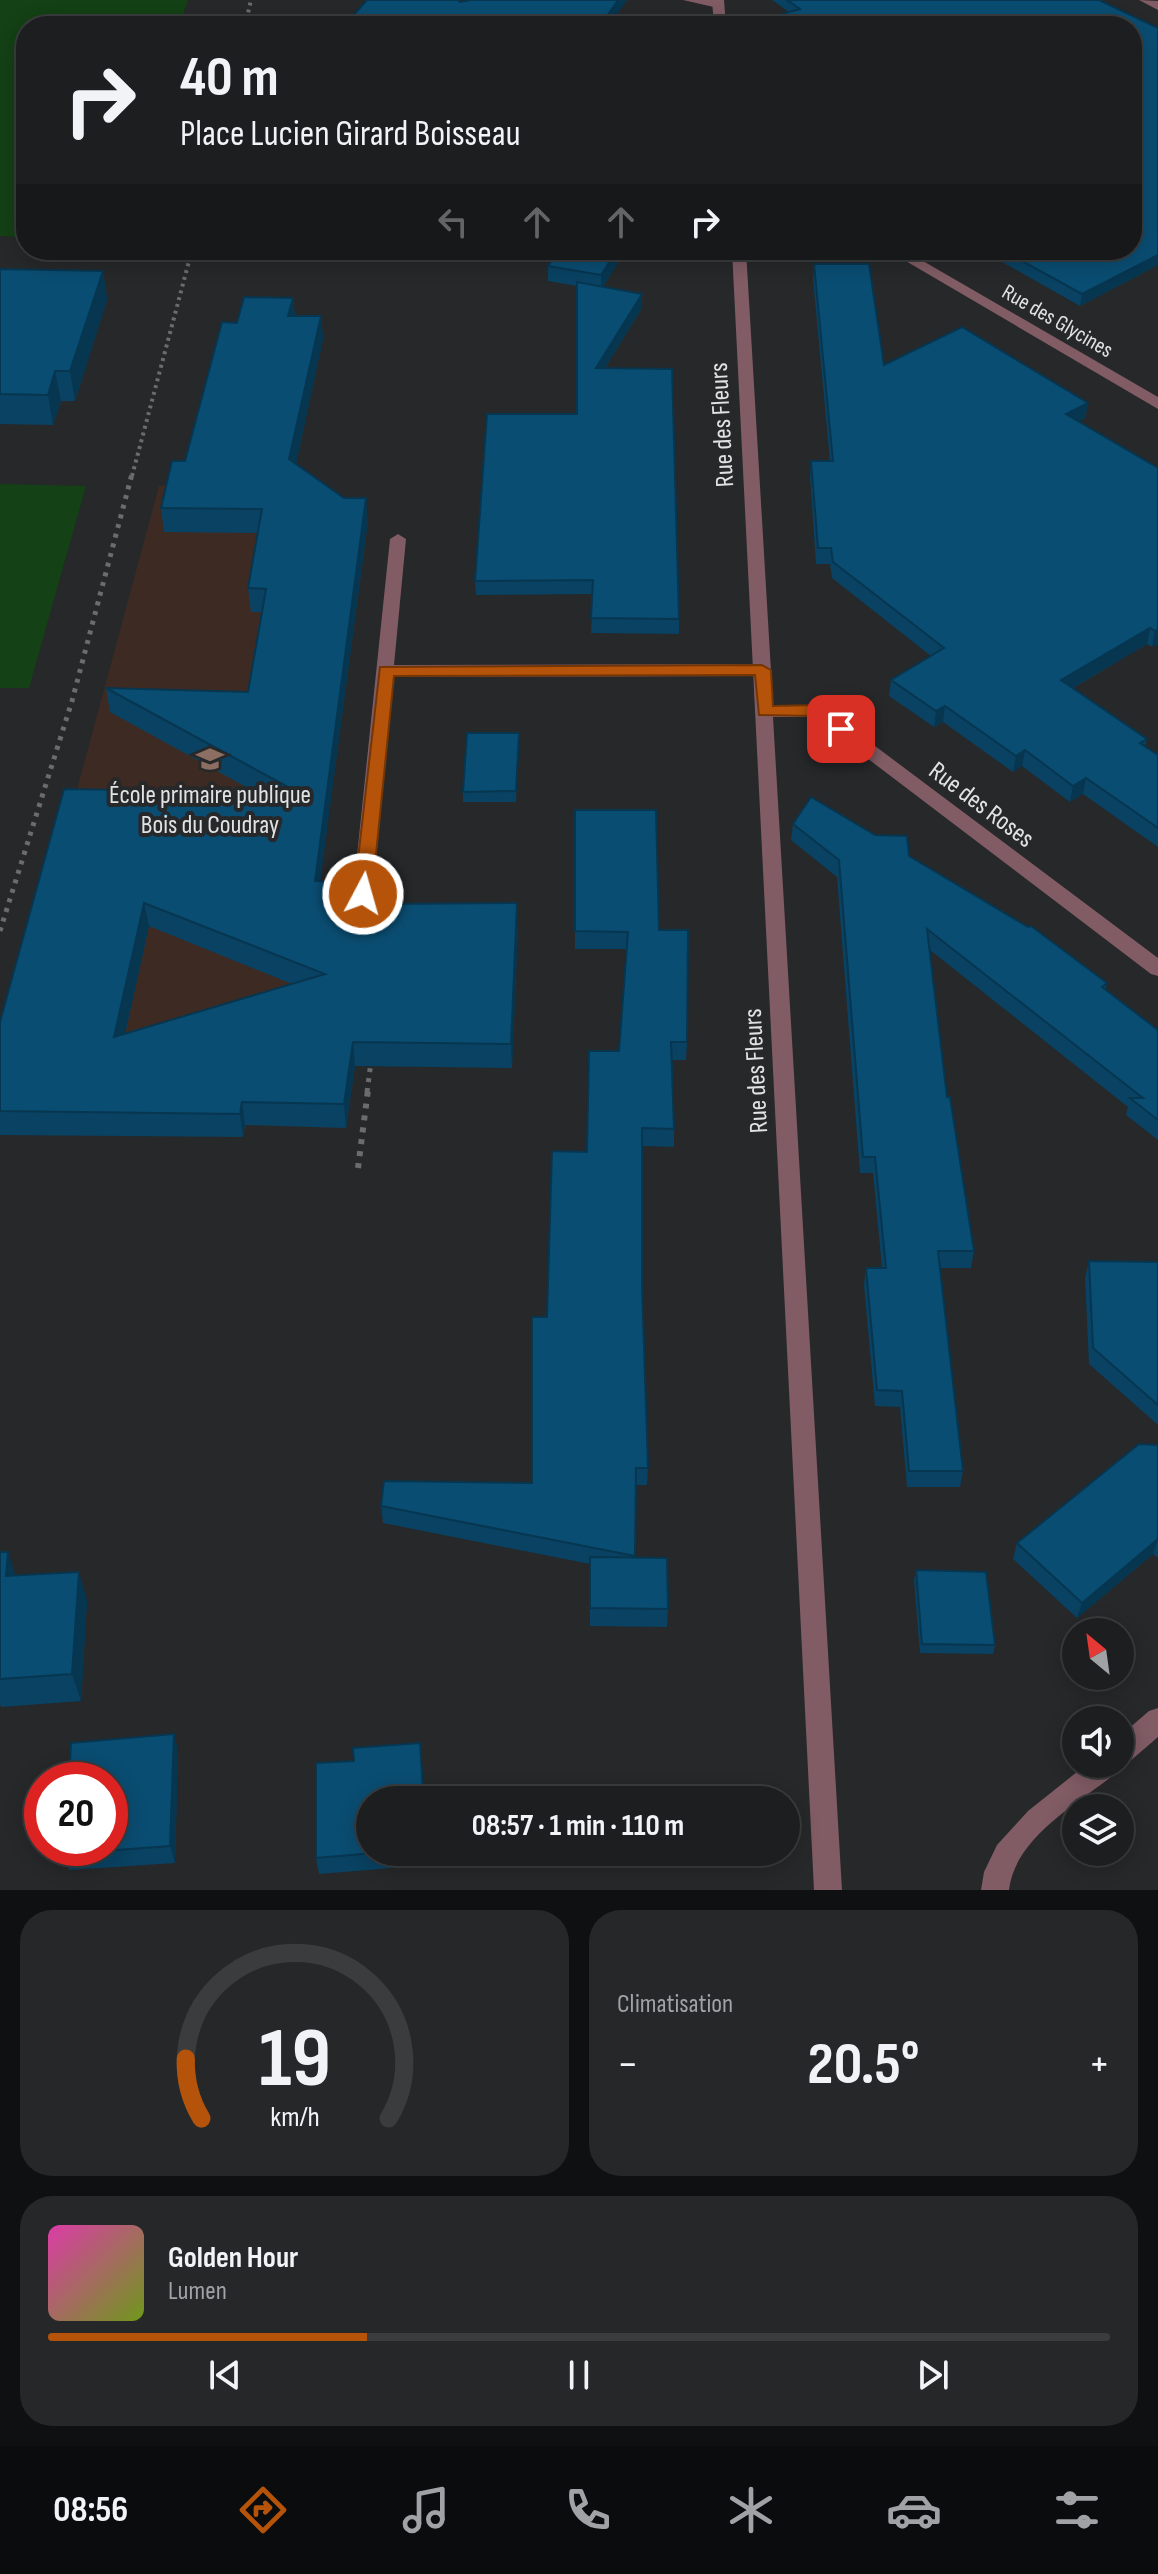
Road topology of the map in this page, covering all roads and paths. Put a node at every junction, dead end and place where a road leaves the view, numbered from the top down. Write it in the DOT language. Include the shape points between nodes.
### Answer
graph roads {
  1 [pos="689,0"];
  2 [pos="1145,0"];
  3 [pos="718,2"];
  4 [pos="1158,6"];
  5 [pos="189,260"];
  6 [pos="740,260"];
  7 [pos="911,260"];
  8 [pos="1158,404"];
  9 [pos="398,539"];
  10 [pos="762,670"];
  11 [pos="386,671"];
  12 [pos="765,711"];
  13 [pos="363,894"];
  14 [pos="0,931"];
  15 [pos="1158,969"];
  16 [pos="372,1061"];
  17 [pos="358,1168"];
  18 [pos="1158,1720"];
  19 [pos="1134,1741"];
  20 [pos="1090,1778"];
  21 [pos="828,1890"];
  22 [pos="995,1890"];
  1 -- 3 [label="street"];
  2 -- 4 [label="street"];
  5 -- 14 [label="path" via="72,701"];
  6 -- 10 [label="street, Rue des Fleurs"];
  7 -- 8 [label="street, Rue des Glycines"];
  9 -- 11 [label="street"];
  10 -- 11 [label="street"];
  10 -- 12 [label="street, Rue des Fleurs"];
  11 -- 13 [label="street"];
  12 -- 15 [label="street, Rue des Roses" via="817,711"];
  12 -- 21 [label="street, Rue des Fleurs"];
  16 -- 17 [label="path"];
  18 -- 19 [label="street"];
  20 -- 22 [label="street" via="1010,1846 994,1878"];
}
